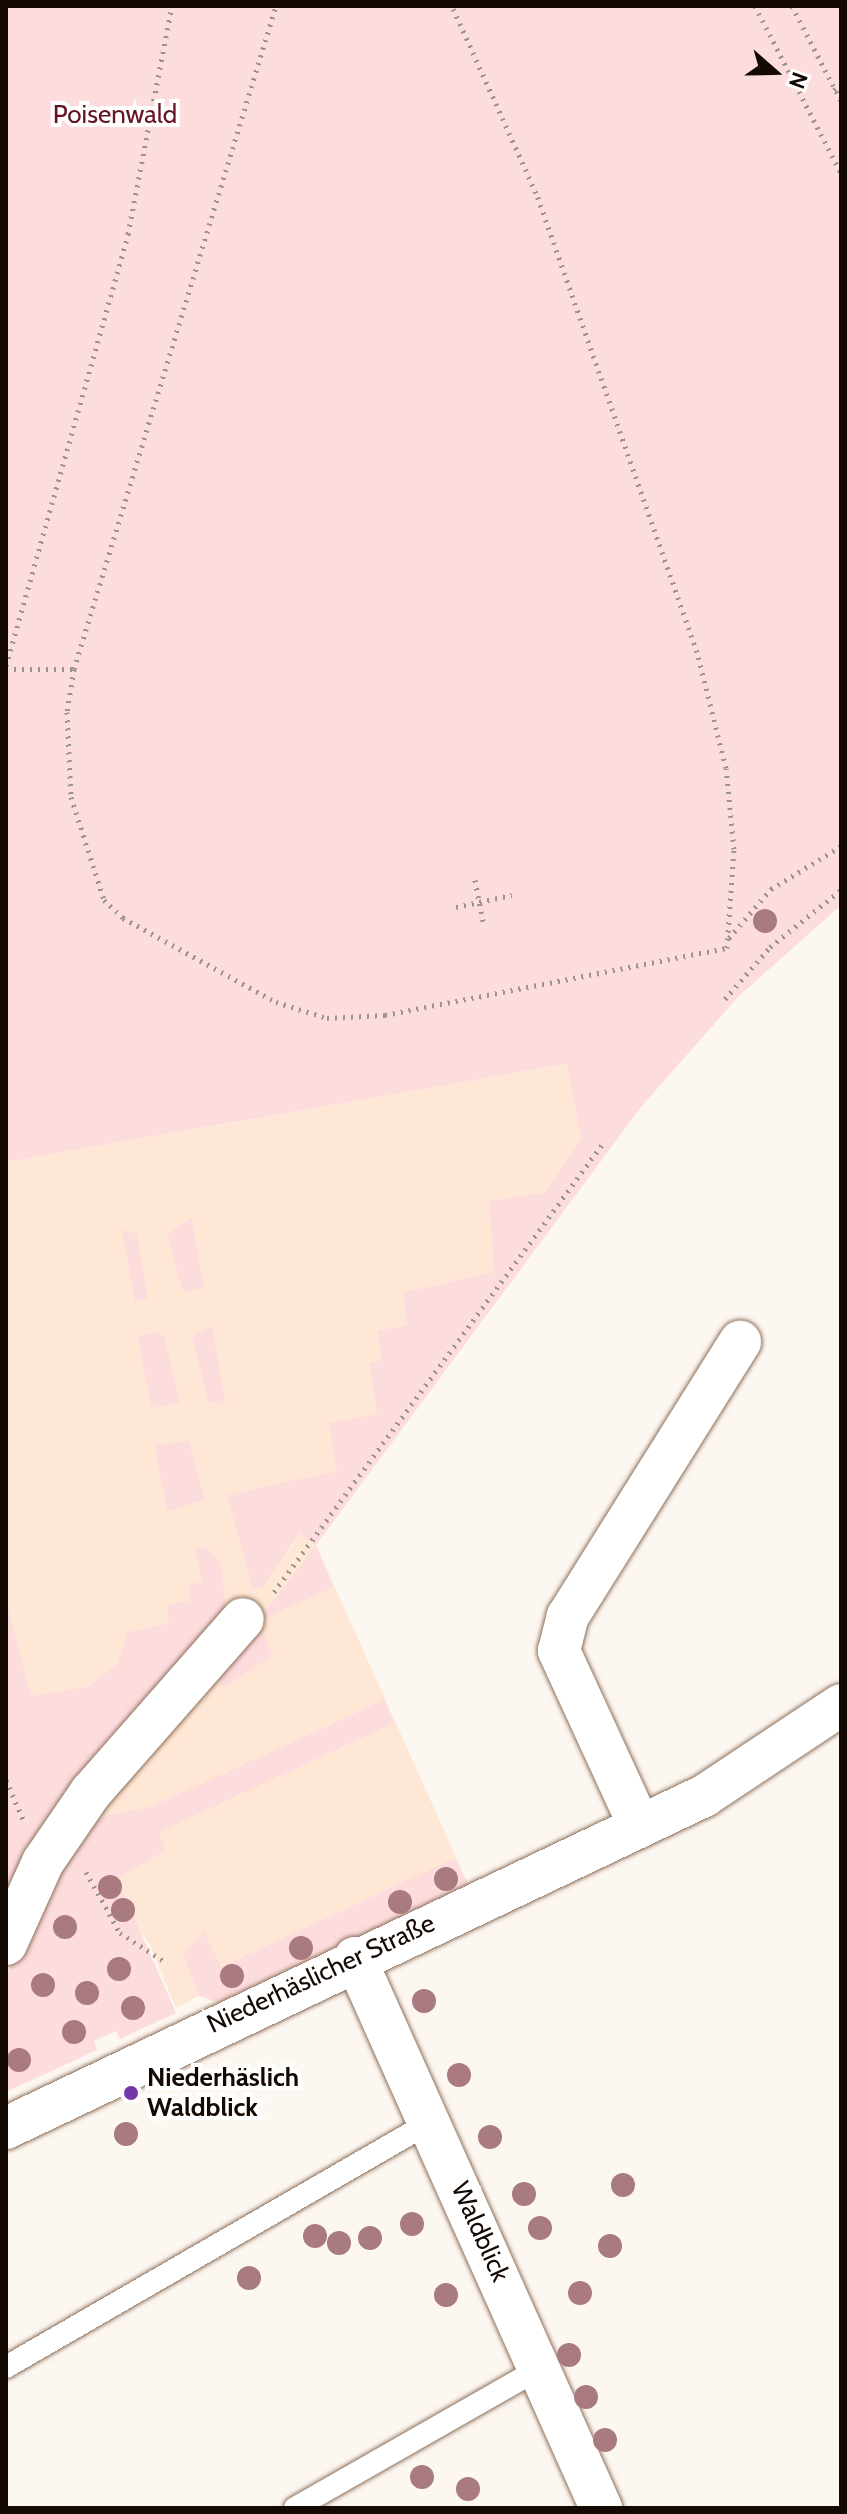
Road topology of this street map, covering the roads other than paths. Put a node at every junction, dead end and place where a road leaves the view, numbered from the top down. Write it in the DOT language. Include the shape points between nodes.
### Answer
graph roads {
  1 [pos="740,1342"];
  2 [pos="243,1619"];
  3 [pos="841,1705"];
  4 [pos="639,1825"];
  5 [pos="6,1944"];
  6 [pos="355,1958"];
  7 [pos="431,2122"];
  8 [pos="6,2128"];
  9 [pos="6,2367"];
  10 [pos="539,2369"];
  11 [pos="295,2508"];
  12 [pos="601,2508"];
  1 -- 4 [label="street" via="568,1616 559,1651"];
  2 -- 5 [label="street" via="64,1833"];
  3 -- 4 [label="street, Niederhäslicher Straße" via="749,1769"];
  4 -- 6 [label="street, Niederhäslicher Straße"];
  6 -- 7 [label="street, Waldblick"];
  6 -- 8 [label="street, Niederhäslicher Straße"];
  7 -- 9 [label="lane"];
  7 -- 10 [label="street, Waldblick"];
  10 -- 11 [label="lane"];
  10 -- 12 [label="street, Waldblick"];
}
